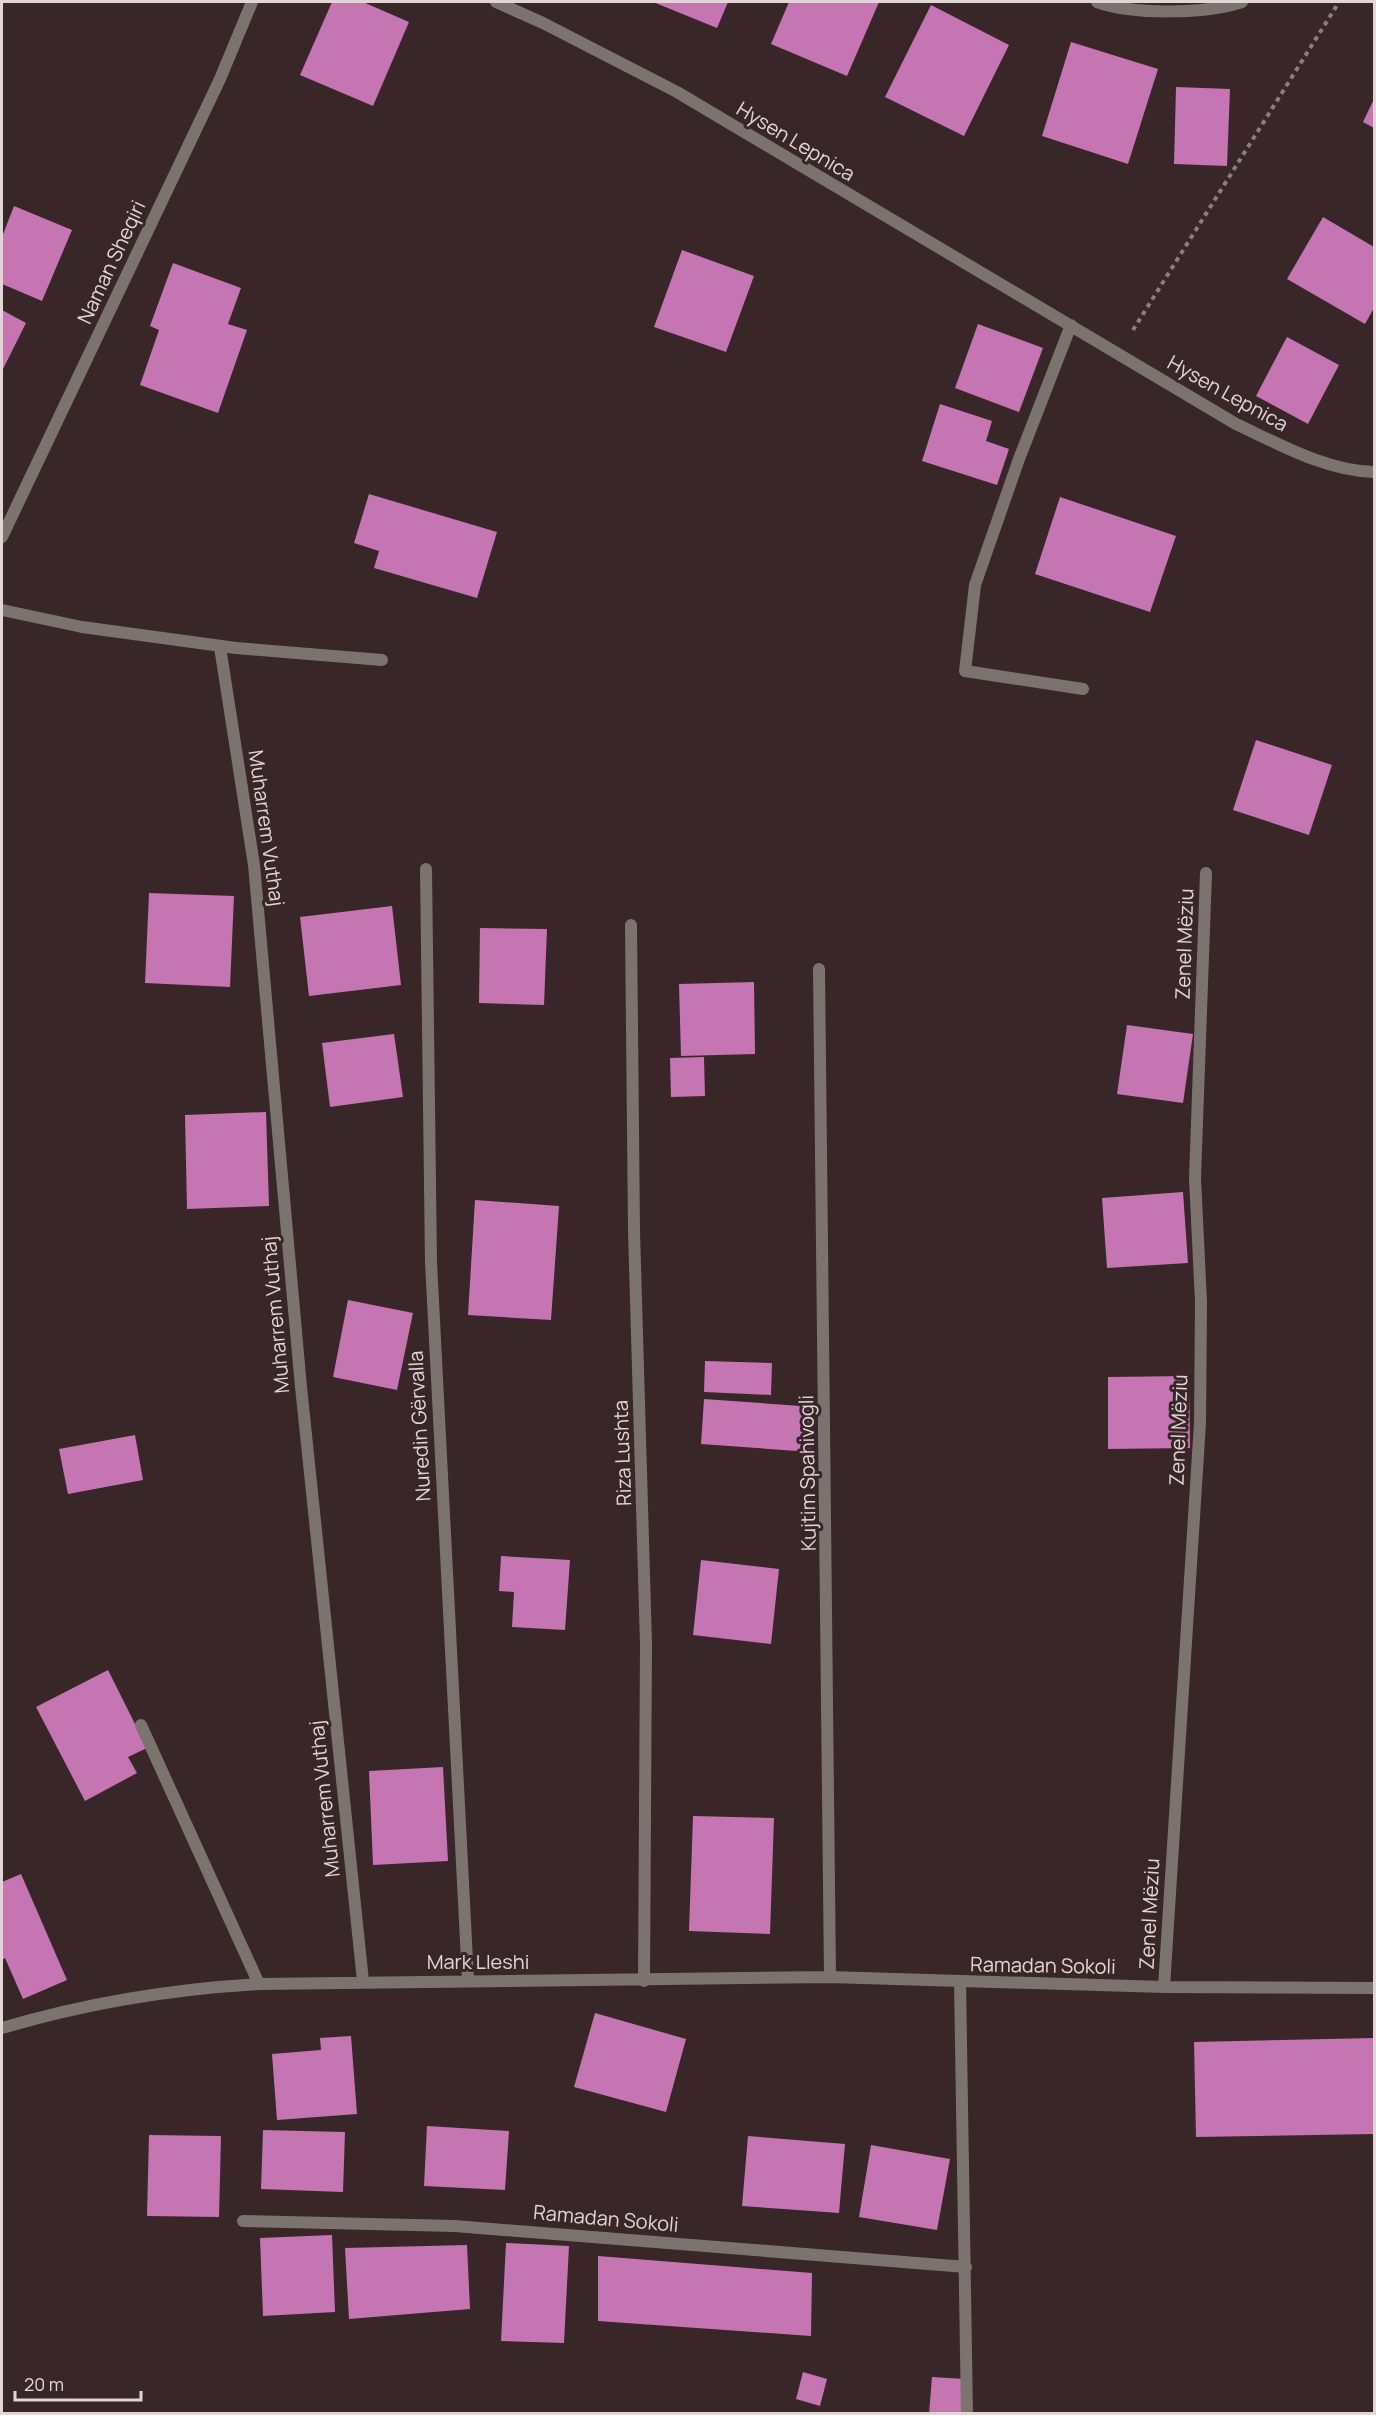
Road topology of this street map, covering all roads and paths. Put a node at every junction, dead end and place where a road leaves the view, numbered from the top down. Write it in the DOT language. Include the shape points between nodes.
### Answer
graph roads {
  1 [pos="252,2"];
  2 [pos="496,2"];
  3 [pos="1097,2"];
  4 [pos="1242,2"];
  5 [pos="1339,2"];
  6 [pos="1071,325"];
  7 [pos="1118,353"];
  8 [pos="1374,472"];
  9 [pos="2,537"];
  10 [pos="2,610"];
  11 [pos="220,647"];
  12 [pos="382,660"];
  13 [pos="1083,689"];
  14 [pos="426,869"];
  15 [pos="1206,873"];
  16 [pos="631,925"];
  17 [pos="819,969"];
  18 [pos="141,1725"];
  19 [pos="830,1977"];
  20 [pos="468,1980"];
  21 [pos="363,1981"];
  22 [pos="644,1981"];
  23 [pos="960,1982"];
  24 [pos="259,1984"];
  25 [pos="1164,1987"];
  26 [pos="1374,1988"];
  27 [pos="2,2028"];
  28 [pos="243,2221"];
  29 [pos="966,2267"];
  30 [pos="967,2414"];
  1 -- 9 [label="street, Naman Sheqiri" via="220,79"];
  2 -- 6 [label="street, Hysen Lepnica" via="677,92"];
  3 -- 4 [label="street" via="1150,11"];
  5 -- 7 [label="path"];
  6 -- 7 [label="street, Hysen Lepnica"];
  6 -- 13 [label="street" via="975,585 965,670"];
  7 -- 8 [label="street, Hysen Lepnica" via="1236,424 1296,452 1353,472"];
  10 -- 11 [label="street" via="82,627"];
  11 -- 12 [label="street"];
  11 -- 21 [label="street, Muharrem Vuthaj" via="254,865 301,1387"];
  14 -- 20 [label="street, Nuredin Gërvalla" via="432,1274"];
  15 -- 25 [label="street, Zenel Mëziu" via="1196,1178 1200,1423"];
  16 -- 22 [label="street, Riza Lushta" via="634,1231 646,1644"];
  17 -- 19 [label="street, Kujtim Spahivogli"];
  18 -- 24 [label="street"];
  19 -- 22 [label="street, Mark Lleshi"];
  19 -- 23 [label="street, Mark Lleshi"];
  20 -- 21 [label="street, Mark Lleshi"];
  20 -- 22 [label="street, Mark Lleshi"];
  21 -- 24 [label="street, Mark Lleshi"];
  23 -- 25 [label="street, Ramadan Sokoli"];
  23 -- 29 [label="street, Ramadan Sokoli"];
  24 -- 27 [label="street, Mark Lleshi" via="121,1998 61,2010"];
  25 -- 26 [label="street, Ramadan Sokoli"];
  28 -- 29 [label="street, Ramadan Sokoli" via="455,2226"];
  29 -- 30 [label="street, Ramadan Sokoli"];
}
